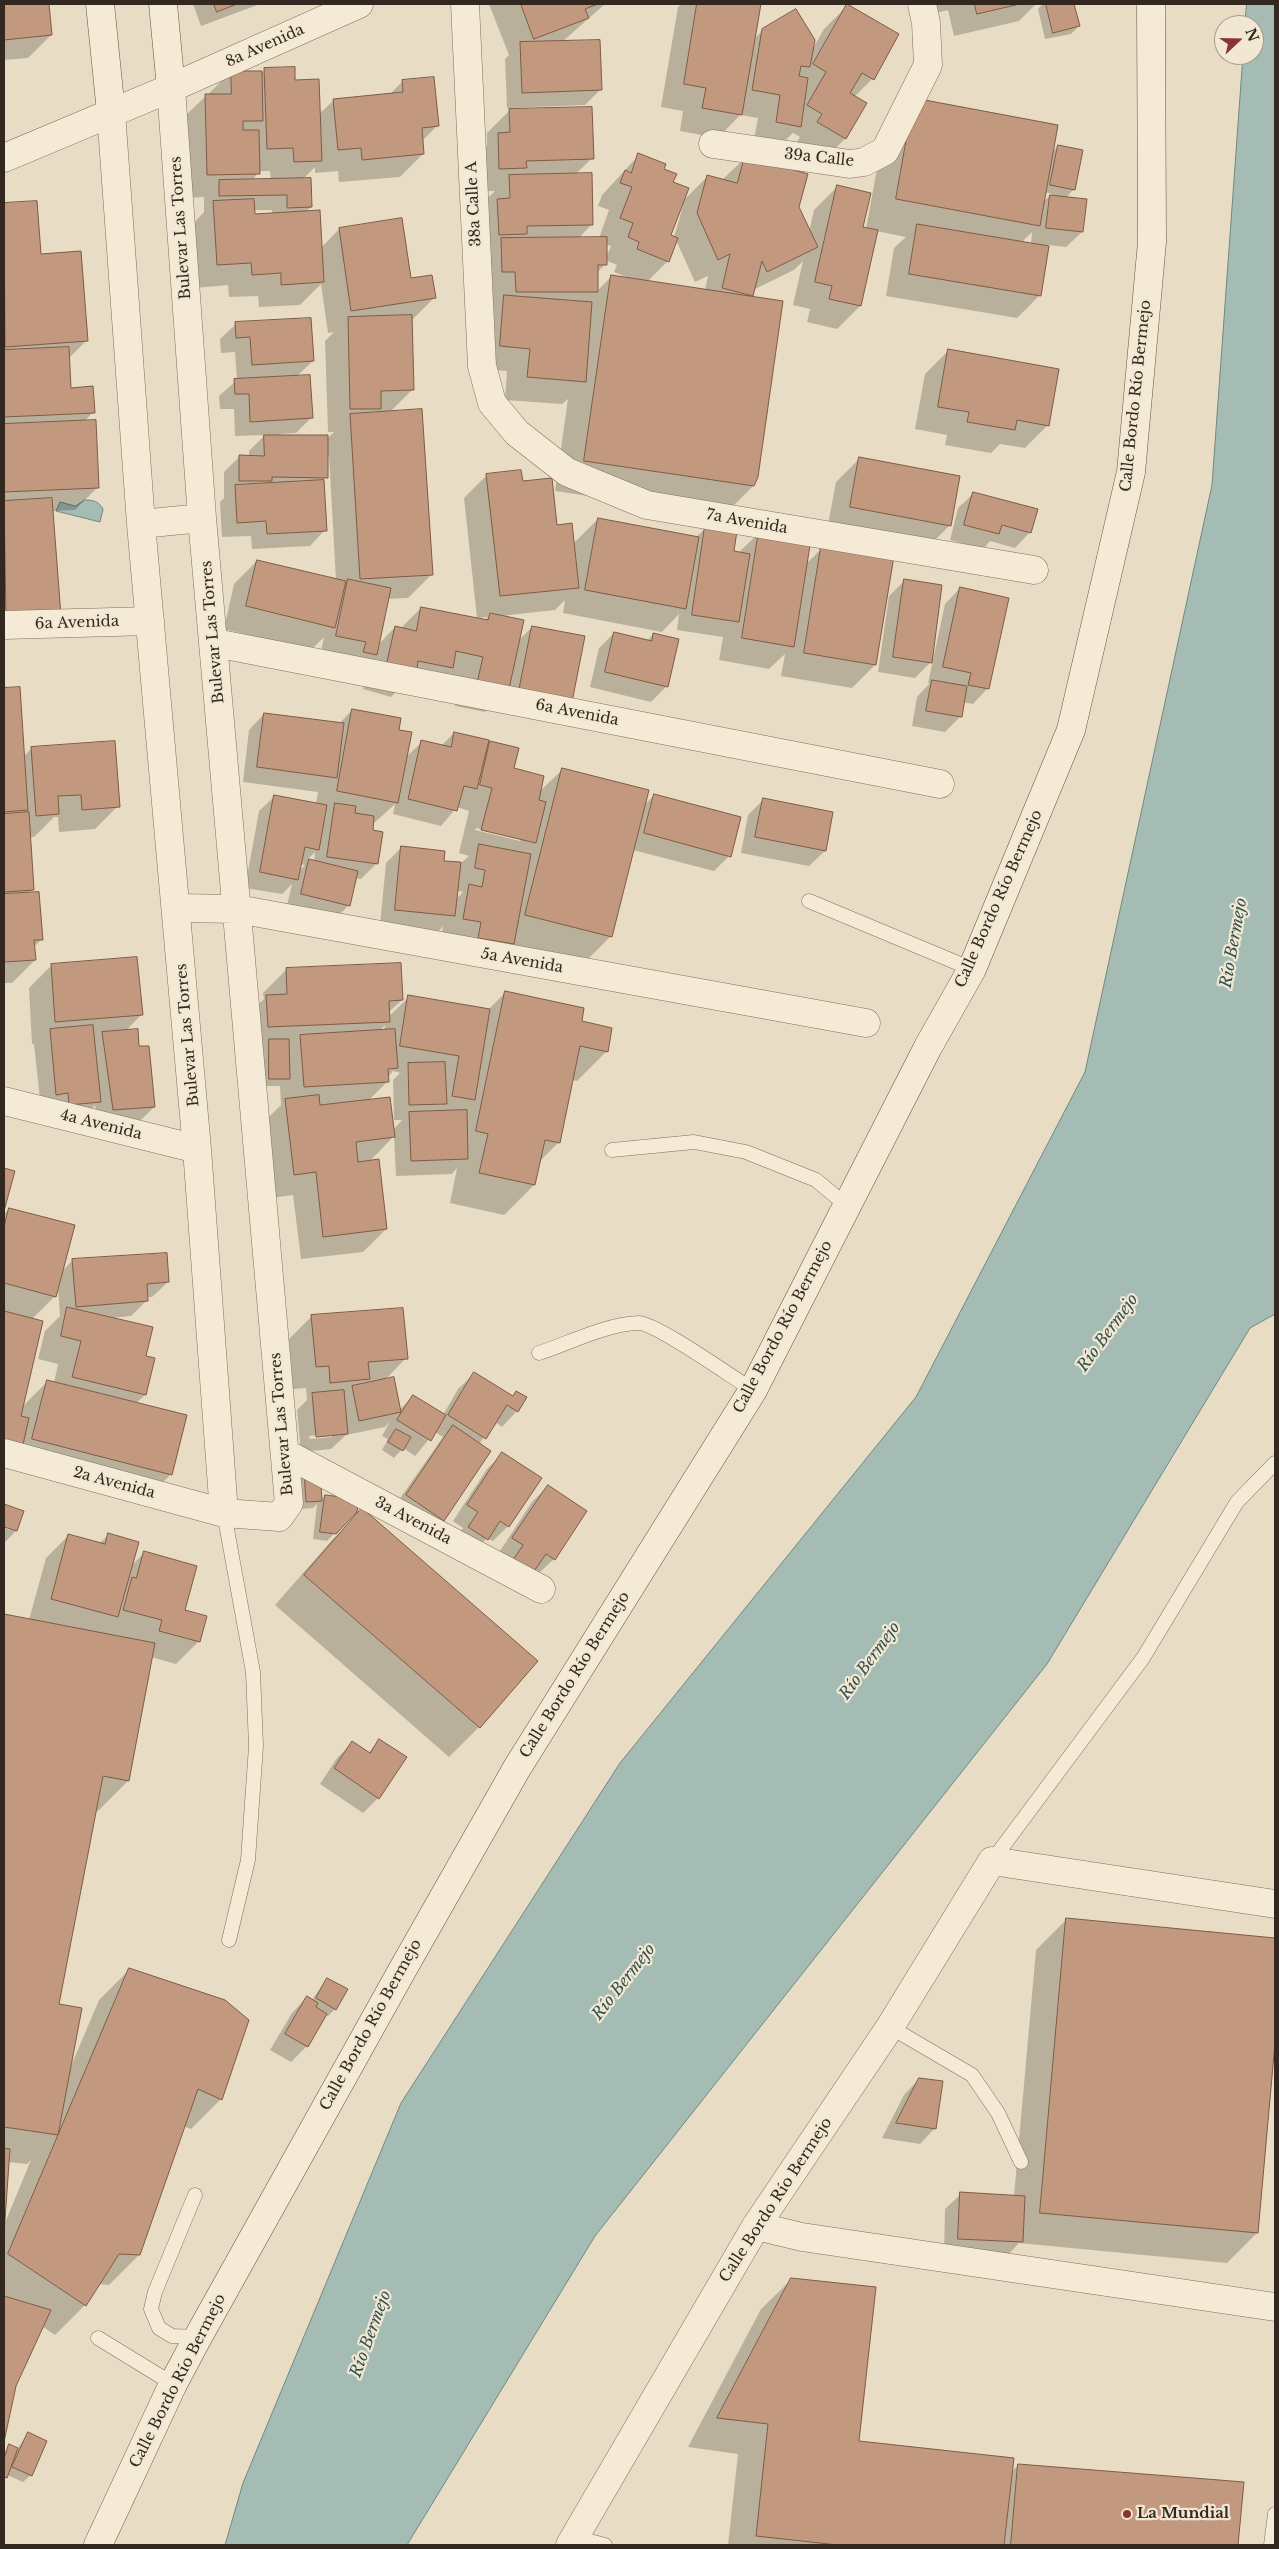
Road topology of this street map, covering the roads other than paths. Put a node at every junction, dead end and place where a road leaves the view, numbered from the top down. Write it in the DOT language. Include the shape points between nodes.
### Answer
graph roads {
  1 [pos="100,4"];
  2 [pos="164,4"];
  3 [pos="359,4"];
  4 [pos="465,4"];
  5 [pos="922,4"];
  6 [pos="1151,4"];
  7 [pos="171,88"];
  8 [pos="111,112"];
  9 [pos="713,144"];
  10 [pos="4,158"];
  11 [pos="492,403"];
  12 [pos="202,518"];
  13 [pos="141,524"];
  14 [pos="1034,570"];
  15 [pos="150,621"];
  16 [pos="4,625"];
  17 [pos="215,643"];
  18 [pos="940,784"];
  19 [pos="809,901"];
  20 [pos="177,908"];
  21 [pos="237,909"];
  22 [pos="972,970"];
  23 [pos="866,1023"];
  24 [pos="4,1101"];
  25 [pos="197,1149"];
  26 [pos="612,1150"];
  27 [pos="846,1204"];
  28 [pos="539,1353"];
  29 [pos="753,1390"];
  30 [pos="4,1453"];
  31 [pos="285,1453"];
  32 [pos="1275,1463"];
  33 [pos="224,1513"];
  34 [pos="541,1590"];
  35 [pos="992,1861"];
  36 [pos="1275,1904"];
  37 [pos="229,1940"];
  38 [pos="890,2026"];
  39 [pos="1021,2162"];
  40 [pos="195,2195"];
  41 [pos="756,2226"];
  42 [pos="1275,2308"];
  43 [pos="198,2337"];
  44 [pos="98,2338"];
  45 [pos="173,2384"];
  46 [pos="1275,2514"];
  47 [pos="572,2541"];
  48 [pos="98,2545"];
  49 [pos="605,2545"];
  50 [pos="1271,2545"];
  1 -- 8 [label="street, Bulevar Las Torres"];
  2 -- 7 [label="street, Bulevar Las Torres"];
  3 -- 7 [label="street, 8a Avenida"];
  4 -- 11 [label="street, 38a Calle A" via="482,366"];
  5 -- 9 [label="street, 39a Calle" via="928,65 884,151 864,162 850,164"];
  6 -- 22 [label="street, Calle Bordo Río Bermejo" via="1152,242 1131,472 1071,730"];
  7 -- 8 [label="street, 8a Avenida"];
  7 -- 12 [label="street, Bulevar Las Torres"];
  8 -- 10 [label="street"];
  8 -- 13 [label="street, Bulevar Las Torres"];
  11 -- 14 [label="street, 7a Avenida" via="517,433 567,472 647,505"];
  12 -- 13 [label="street"];
  12 -- 17 [label="street, Bulevar Las Torres"];
  13 -- 15 [label="street, Bulevar Las Torres"];
  15 -- 16 [label="street, 6a Avenida"];
  15 -- 20 [label="street, Bulevar Las Torres"];
  17 -- 18 [label="street, 6a Avenida"];
  17 -- 21 [label="street, Bulevar Las Torres"];
  19 -- 22 [label="lane"];
  20 -- 21 [label="street, 5a Avenida"];
  20 -- 25 [label="street, Bulevar Las Torres"];
  21 -- 23 [label="street, 5a Avenida"];
  21 -- 31 [label="street, Bulevar Las Torres"];
  22 -- 27 [label="street, Calle Bordo Río Bermejo"];
  24 -- 25 [label="street, 4a Avenida"];
  25 -- 33 [label="street, Bulevar Las Torres"];
  26 -- 27 [label="lane" via="694,1142 746,1152 816,1180"];
  27 -- 29 [label="street, Calle Bordo Río Bermejo"];
  28 -- 29 [label="lane" via="619,1326 640,1323 660,1330"];
  29 -- 43 [label="street, Calle Bordo Río Bermejo" via="517,1768"];
  30 -- 33 [label="street, 2a Avenida"];
  31 -- 33 [label="street, Bulevar Las Torres" via="289,1503 278,1517"];
  31 -- 34 [label="street, 3a Avenida"];
  32 -- 35 [label="lane" via="1237,1502 1143,1658"];
  33 -- 37 [label="lane" via="253,1672 256,1746 248,1860"];
  35 -- 36 [label="street"];
  35 -- 38 [label="street, Calle Bordo Río Bermejo"];
  38 -- 39 [label="lane" via="972,2075 998,2113"];
  38 -- 41 [label="street, Calle Bordo Río Bermejo"];
  40 -- 43 [label="lane" via="151,2309 159,2328 172,2336"];
  41 -- 42 [label="street" via="802,2237"];
  41 -- 47 [label="street, Calle Bordo Río Bermejo"];
  43 -- 45 [label="street, Calle Bordo Río Bermejo"];
  44 -- 45 [label="lane"];
  45 -- 48 [label="street, Calle Bordo Río Bermejo"];
  46 -- 50 [label="lane"];
  47 -- 49 [label="lane"];
}
